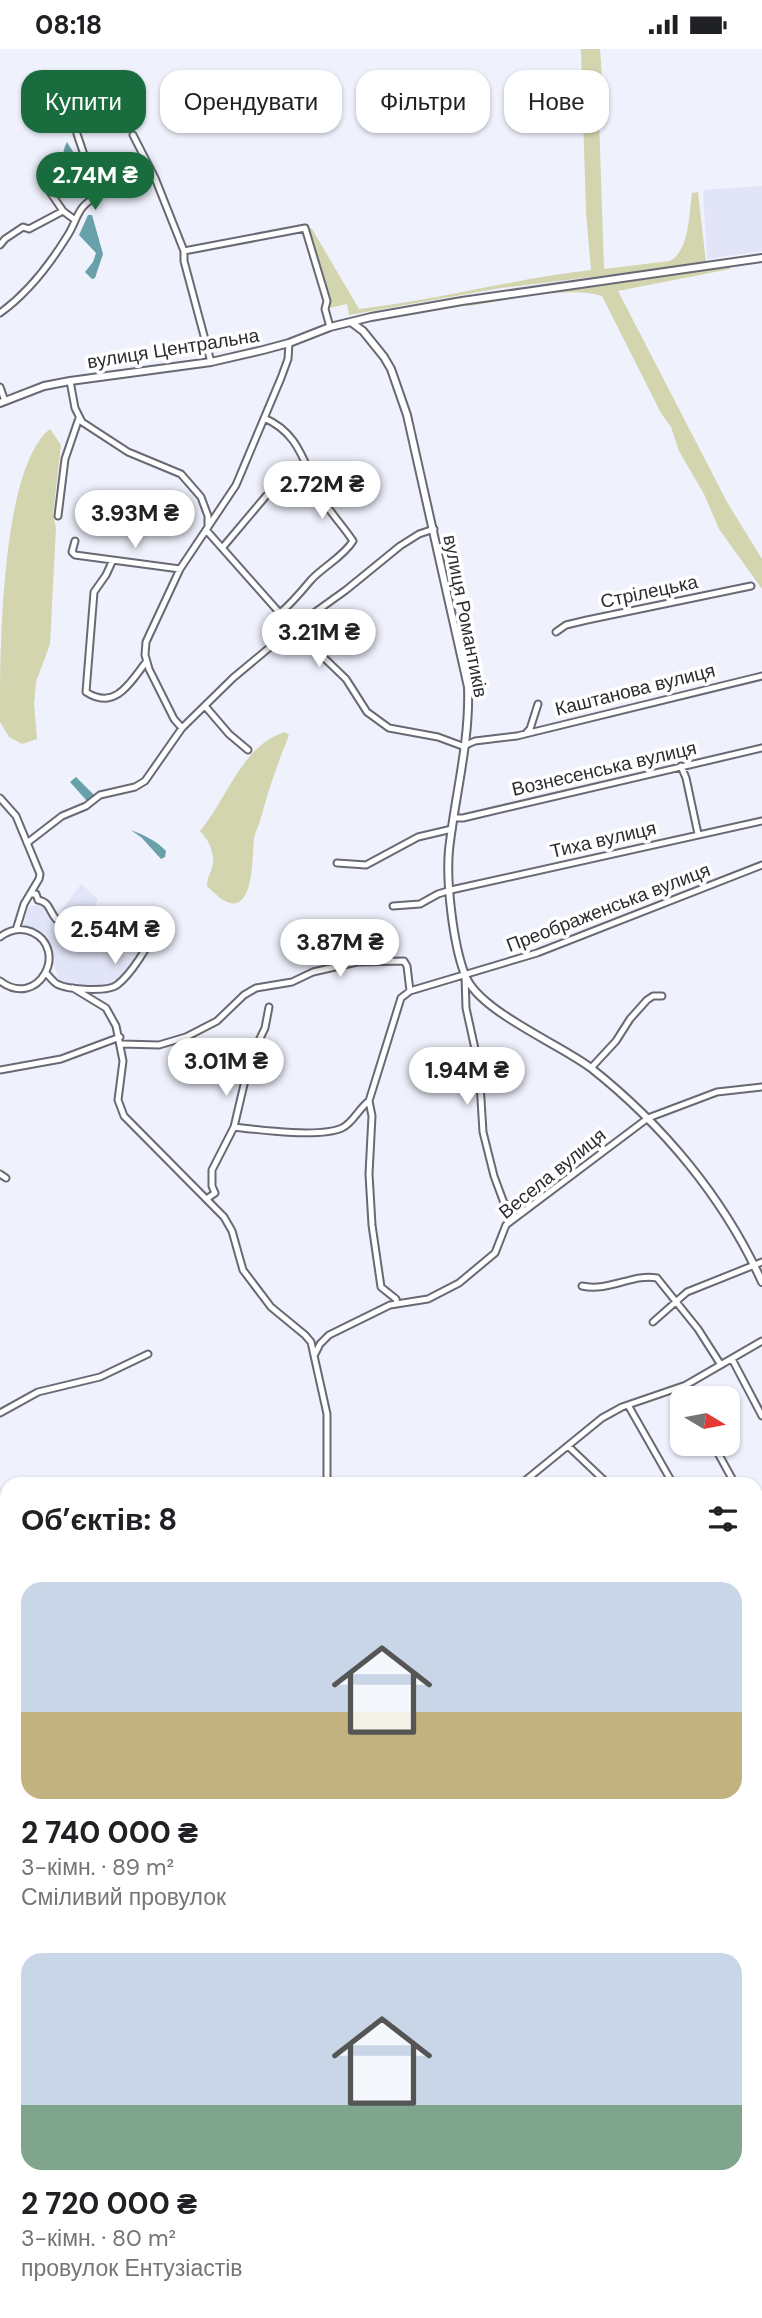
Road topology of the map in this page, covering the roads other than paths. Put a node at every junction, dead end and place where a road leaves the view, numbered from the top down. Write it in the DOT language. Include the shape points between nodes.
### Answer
graph roads {
  1 [pos="77,133"];
  2 [pos="133,135"];
  3 [pos="48,189"];
  4 [pos="63,211"];
  5 [pos="75,220"];
  6 [pos="0,245"];
  7 [pos="184,251"];
  8 [pos="762,258"];
  9 [pos="0,313"];
  10 [pos="351,322"];
  11 [pos="330,327"];
  12 [pos="289,343"];
  13 [pos="211,362"];
  14 [pos="70,381"];
  15 [pos="0,387"];
  16 [pos="3,402"];
  17 [pos="79,418"];
  18 [pos="264,418"];
  19 [pos="266,496"];
  20 [pos="58,516"];
  21 [pos="208,528"];
  22 [pos="433,529"];
  23 [pos="75,541"];
  24 [pos="223,547"];
  25 [pos="111,562"];
  26 [pos="180,569"];
  27 [pos="751,586"];
  28 [pos="280,613"];
  29 [pos="293,628"];
  30 [pos="556,632"];
  31 [pos="146,661"];
  32 [pos="762,676"];
  33 [pos="538,704"];
  34 [pos="205,706"];
  35 [pos="182,728"];
  36 [pos="524,734"];
  37 [pos="466,746"];
  38 [pos="762,748"];
  39 [pos="248,750"];
  40 [pos="681,766"];
  41 [pos="0,798"];
  42 [pos="454,818"];
  43 [pos="762,821"];
  44 [pos="452,829"];
  45 [pos="698,834"];
  46 [pos="27,843"];
  47 [pos="337,863"];
  48 [pos="762,865"];
  49 [pos="451,890"];
  50 [pos="31,894"];
  51 [pos="38,900"];
  52 [pos="27,903"];
  53 [pos="393,906"];
  54 [pos="16,930"];
  55 [pos="2,935"];
  56 [pos="46,973"];
  57 [pos="465,975"];
  58 [pos="1,982"];
  59 [pos="73,988"];
  60 [pos="410,991"];
  61 [pos="663,996"];
  62 [pos="268,1007"];
  63 [pos="121,1041"];
  64 [pos="592,1068"];
  65 [pos="0,1070"];
  66 [pos="762,1087"];
  67 [pos="369,1101"];
  68 [pos="649,1118"];
  69 [pos="234,1127"];
  70 [pos="208,1198"];
  71 [pos="523,1213"];
  72 [pos="758,1263"];
  73 [pos="762,1282"];
  74 [pos="582,1286"];
  75 [pos="676,1300"];
  76 [pos="397,1304"];
  77 [pos="653,1322"];
  78 [pos="762,1341"];
  79 [pos="320,1344"];
  80 [pos="312,1346"];
  81 [pos="148,1355"];
  82 [pos="314,1357"];
  83 [pos="732,1359"];
  84 [pos="721,1365"];
  85 [pos="686,1385"];
  86 [pos="628,1405"];
  87 [pos="0,1413"];
  88 [pos="762,1416"];
  89 [pos="568,1446"];
  90 [pos="720,1456"];
  91 [pos="327,1477"];
  92 [pos="530,1477"];
  93 [pos="601,1477"];
  94 [pos="669,1477"];
  95 [pos="731,1477"];
  1 -- 5 [label="street" via="98,195 85,202"];
  2 -- 7 [label="street"];
  3 -- 4 [label="street"];
  4 -- 5 [label="street"];
  4 -- 6 [label="street" via="29,229 23,227"];
  5 -- 9 [label="street" via="32,286"];
  7 -- 11 [label="street" via="305,228 327,300"];
  7 -- 13 [label="street"];
  8 -- 10 [label="street, вулиця Центральна" via="462,301"];
  10 -- 11 [label="street, вулиця Центральна"];
  10 -- 22 [label="street, вулиця Романтиків" via="391,369 407,415"];
  11 -- 12 [label="street, вулиця Центральна"];
  12 -- 13 [label="street, вулиця Центральна"];
  12 -- 18 [label="street" via="288,359"];
  13 -- 14 [label="street, вулиця Центральна"];
  14 -- 16 [label="street, вулиця Центральна"];
  14 -- 17 [label="street"];
  15 -- 16 [label="street"];
  17 -- 20 [label="street" via="65,459"];
  17 -- 21 [label="street" via="128,452 181,474 201,496"];
  18 -- 21 [label="street" via="236,485"];
  18 -- 28 [label="street" via="298,444 323,501 352,541"];
  19 -- 24 [label="street"];
  21 -- 24 [label="street"];
  21 -- 26 [label="street"];
  22 -- 29 [label="street" via="400,546"];
  22 -- 37 [label="street, вулиця Романтиків" via="468,687"];
  23 -- 25 [label="street" via="75,555"];
  24 -- 28 [label="street"];
  25 -- 26 [label="street"];
  25 -- 31 [label="street" via="94,592 86,692 111,698"];
  26 -- 31 [label="street" via="146,642"];
  27 -- 30 [label="street, Стрілецька" via="587,620"];
  28 -- 29 [label="street"];
  29 -- 34 [label="street"];
  29 -- 37 [label="street" via="346,680 372,716 389,728"];
  31 -- 35 [label="street"];
  32 -- 36 [label="street, Каштанова вулиця"];
  33 -- 36 [label="street"];
  34 -- 35 [label="street"];
  34 -- 39 [label="street"];
  35 -- 46 [label="street" via="145,781 100,795"];
  36 -- 37 [label="street, Каштанова вулиця"];
  37 -- 42 [label="street, вулиця Романтиків"];
  38 -- 40 [label="street, Вознесенська вулиця"];
  40 -- 42 [label="street, Вознесенська вулиця"];
  40 -- 45 [label="street"];
  41 -- 46 [label="street" via="16,816"];
  42 -- 44 [label="street, вулиця Романтиків"];
  43 -- 45 [label="street, Тиха вулиця"];
  44 -- 47 [label="street" via="418,837 366,866"];
  44 -- 49 [label="street, вулиця Романтиків"];
  45 -- 49 [label="street, Тиха вулиця"];
  46 -- 50 [label="street" via="40,876"];
  48 -- 57 [label="street, Преображенська вулиця" via="537,953"];
  49 -- 53 [label="street, Тиха вулиця" via="420,904"];
  49 -- 57 [label="street, вулиця Романтиків" via="452,922"];
  50 -- 51 [label="street"];
  50 -- 52 [label="street"];
  51 -- 52 [label="street"];
  51 -- 59 [label="street" via="67,925 86,926 123,913 154,930 118,985"];
  52 -- 54 [label="street"];
  54 -- 55 [label="street"];
  54 -- 56 [label="street" via="33,933 44,943 49,956"];
  56 -- 58 [label="street" via="26,988"];
  56 -- 59 [label="street" via="57,984"];
  57 -- 60 [label="street, Преображенська вулиця"];
  57 -- 64 [label="street" via="489,1005"];
  57 -- 71 [label="street" via="486,1151 504,1203"];
  59 -- 63 [label="street" via="106,1008"];
  60 -- 63 [label="street" via="406,963 357,962 244,995 217,1021 186,1037 159,1045"];
  60 -- 67 [label="street" via="397,1005"];
  61 -- 64 [label="street" via="647,1000"];
  62 -- 69 [label="street"];
  63 -- 65 [label="street" via="61,1059"];
  63 -- 70 [label="street" via="121,1110"];
  64 -- 68 [label="street"];
  66 -- 68 [label="street, Весела вулиця" via="717,1092"];
  67 -- 69 [label="street" via="342,1128 323,1132"];
  67 -- 76 [label="street" via="372,1225 381,1287"];
  68 -- 71 [label="street, Весела вулиця"];
  68 -- 72 [label="street"];
  69 -- 70 [label="street" via="215,1161 215,1193"];
  70 -- 80 [label="street" via="229,1224 243,1270 271,1307"];
  71 -- 76 [label="street, Весела вулиця" via="506,1224 488,1261 459,1283 428,1299"];
  72 -- 73 [label="street"];
  72 -- 75 [label="street"];
  74 -- 75 [label="street" via="604,1287 653,1277"];
  75 -- 77 [label="street"];
  75 -- 84 [label="street"];
  76 -- 79 [label="street, Весела вулиця" via="329,1335"];
  78 -- 83 [label="street"];
  79 -- 80 [label="street"];
  79 -- 82 [label="street"];
  80 -- 82 [label="street"];
  81 -- 87 [label="street" via="100,1377 38,1392"];
  82 -- 91 [label="street" via="327,1414"];
  83 -- 84 [label="street"];
  83 -- 88 [label="street"];
  84 -- 85 [label="street"];
  85 -- 86 [label="street"];
  86 -- 89 [label="street" via="591,1425"];
  86 -- 94 [label="street"];
  89 -- 92 [label="street"];
  89 -- 93 [label="street"];
  90 -- 95 [label="street"];
}
